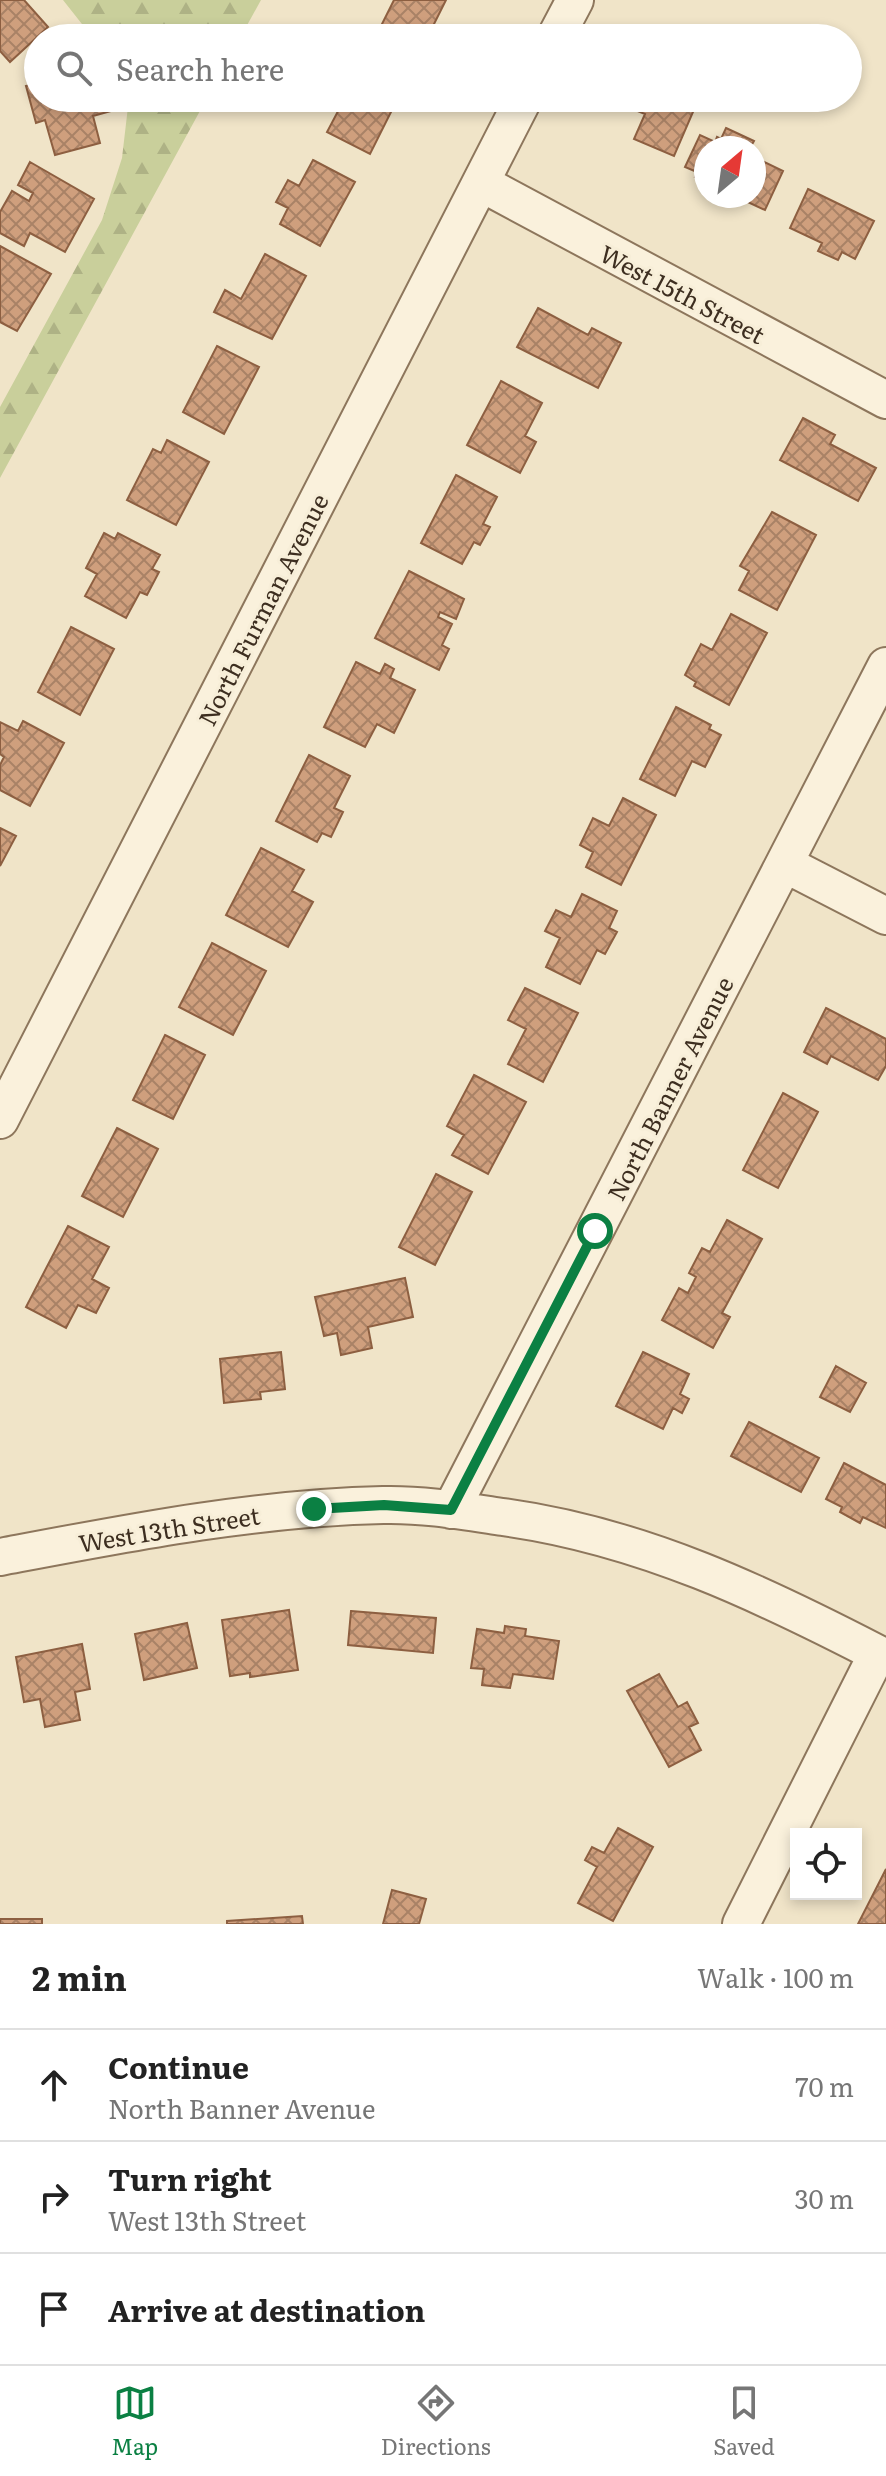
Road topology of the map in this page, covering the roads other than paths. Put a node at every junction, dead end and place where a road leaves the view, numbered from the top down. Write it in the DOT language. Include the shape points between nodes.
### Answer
graph roads {
  1 [pos="575,0"];
  2 [pos="562,24"];
  3 [pos="517,112"];
  4 [pos="481,183"];
  5 [pos="886,400"];
  6 [pos="886,666"];
  7 [pos="785,864"];
  8 [pos="886,916"];
  9 [pos="0,1120"];
  10 [pos="451,1510"];
  11 [pos="0,1557"];
  12 [pos="881,1656"];
  13 [pos="741,1924"];
  1 -- 2 [label="street"];
  3 -- 4 [label="street, North Furman Avenue"];
  4 -- 5 [label="street, West 15th Street"];
  4 -- 9 [label="street, North Furman Avenue"];
  6 -- 7 [label="street, North Banner Avenue"];
  7 -- 8 [label="street"];
  7 -- 10 [label="street, North Banner Avenue"];
  10 -- 11 [label="street, West 13th Street" via="384,1505 258,1512"];
  10 -- 12 [label="street, West 13th Street" via="557,1525 660,1553 753,1591"];
  12 -- 13 [label="street"];
}
